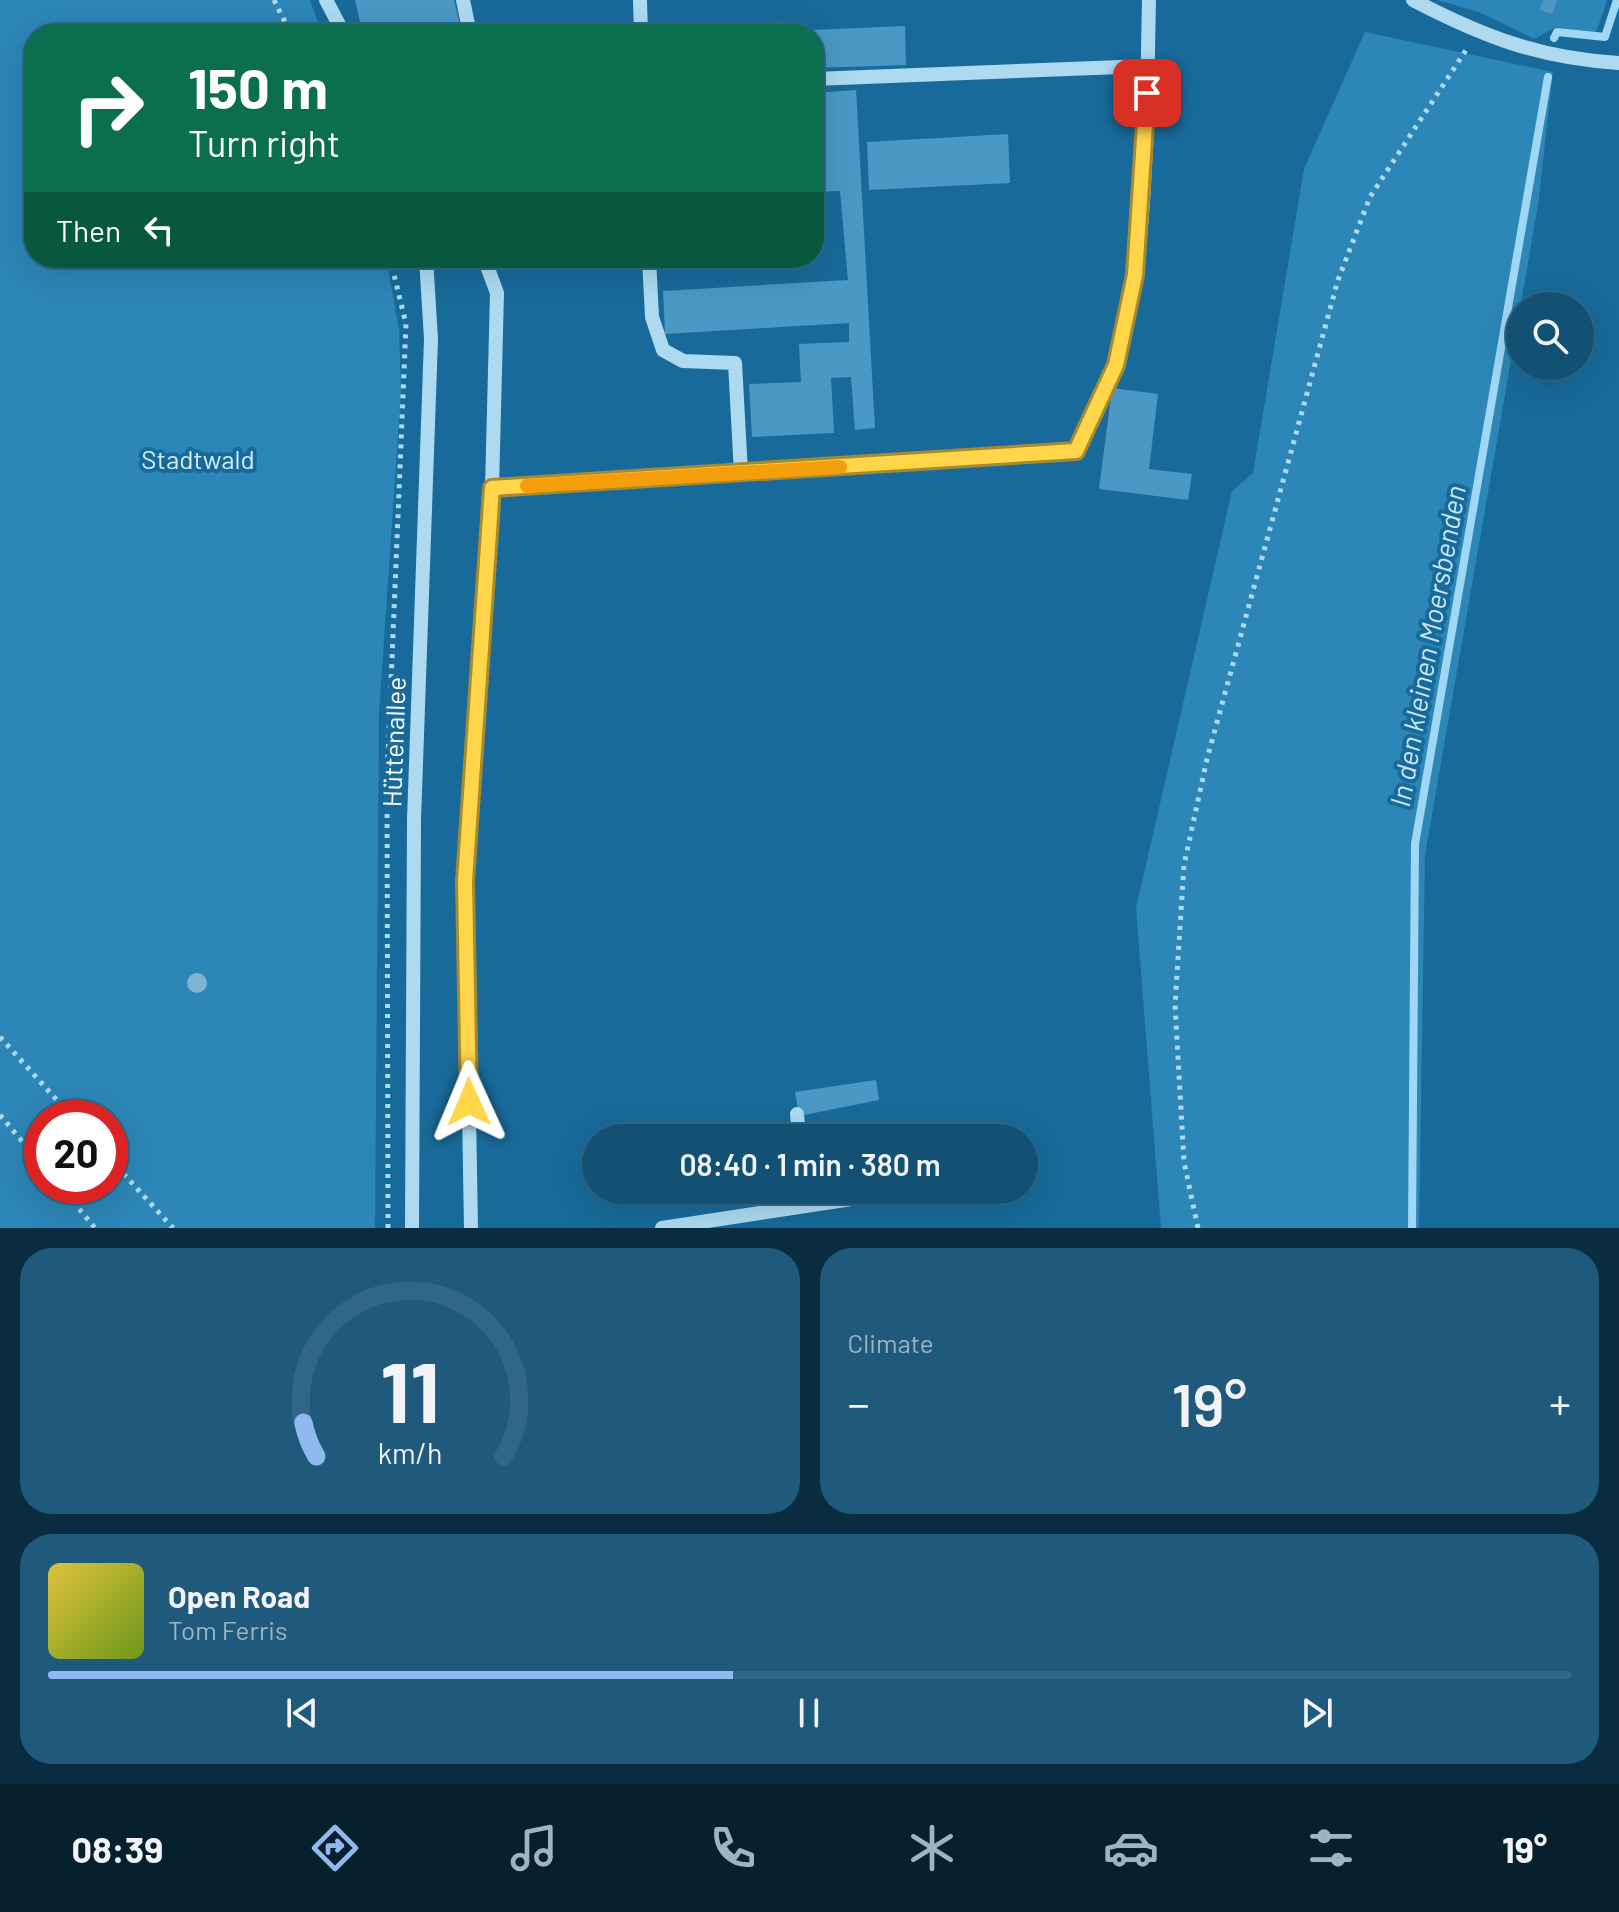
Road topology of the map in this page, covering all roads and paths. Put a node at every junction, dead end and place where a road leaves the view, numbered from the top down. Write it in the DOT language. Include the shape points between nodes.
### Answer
graph roads {
  1 [pos="274,0"];
  2 [pos="326,0"];
  3 [pos="463,0"];
  4 [pos="640,0"];
  5 [pos="1149,0"];
  6 [pos="1413,0"];
  7 [pos="286,24"];
  8 [pos="339,24"];
  9 [pos="468,24"];
  10 [pos="641,24"];
  11 [pos="1474,32"];
  12 [pos="1619,63"];
  13 [pos="1147,66"];
  14 [pos="824,79"];
  15 [pos="392,268"];
  16 [pos="427,268"];
  17 [pos="488,268"];
  18 [pos="650,268"];
  19 [pos="741,473"];
  20 [pos="492,488"];
  21 [pos="0,1037"];
  22 [pos="57,1100"];
  23 [pos="797,1114"];
  24 [pos="0,1115"];
  25 [pos="798,1124"];
  26 [pos="24,1144"];
  27 [pos="128,1179"];
  28 [pos="75,1204"];
  29 [pos="817,1204"];
  30 [pos="804,1206"];
  31 [pos="95,1228"];
  32 [pos="173,1228"];
  33 [pos="388,1228"];
  34 [pos="412,1228"];
  35 [pos="471,1228"];
  36 [pos="662,1228"];
  37 [pos="1198,1228"];
  1 -- 7 [label="path"];
  2 -- 8 [label="street"];
  3 -- 9 [label="street"];
  4 -- 10 [label="street"];
  5 -- 13 [label="street"];
  6 -- 11 [label="street"];
  11 -- 12 [label="street" via="1570,60"];
  11 -- 37 [label="path" via="1464,58 1370,197 1338,280 1207,759 1184,865 1175,1005 1184,1162"];
  13 -- 14 [label="street"];
  13 -- 19 [label="street" via="1135,275 1116,365 1076,451"];
  15 -- 33 [label="path" via="406,324 387,779"];
  16 -- 34 [label="street, Hüttenallee" via="431,339 414,820"];
  17 -- 20 [label="street" via="497,293"];
  18 -- 19 [label="street" via="652,317 663,350 683,361 735,363"];
  19 -- 20 [label="street"];
  20 -- 35 [label="street" via="465,881"];
  21 -- 22 [label="path"];
  23 -- 25 [label="street"];
  24 -- 26 [label="path"];
  27 -- 32 [label="path"];
  28 -- 31 [label="path"];
  29 -- 30 [label="street"];
  30 -- 36 [label="street"];
}
